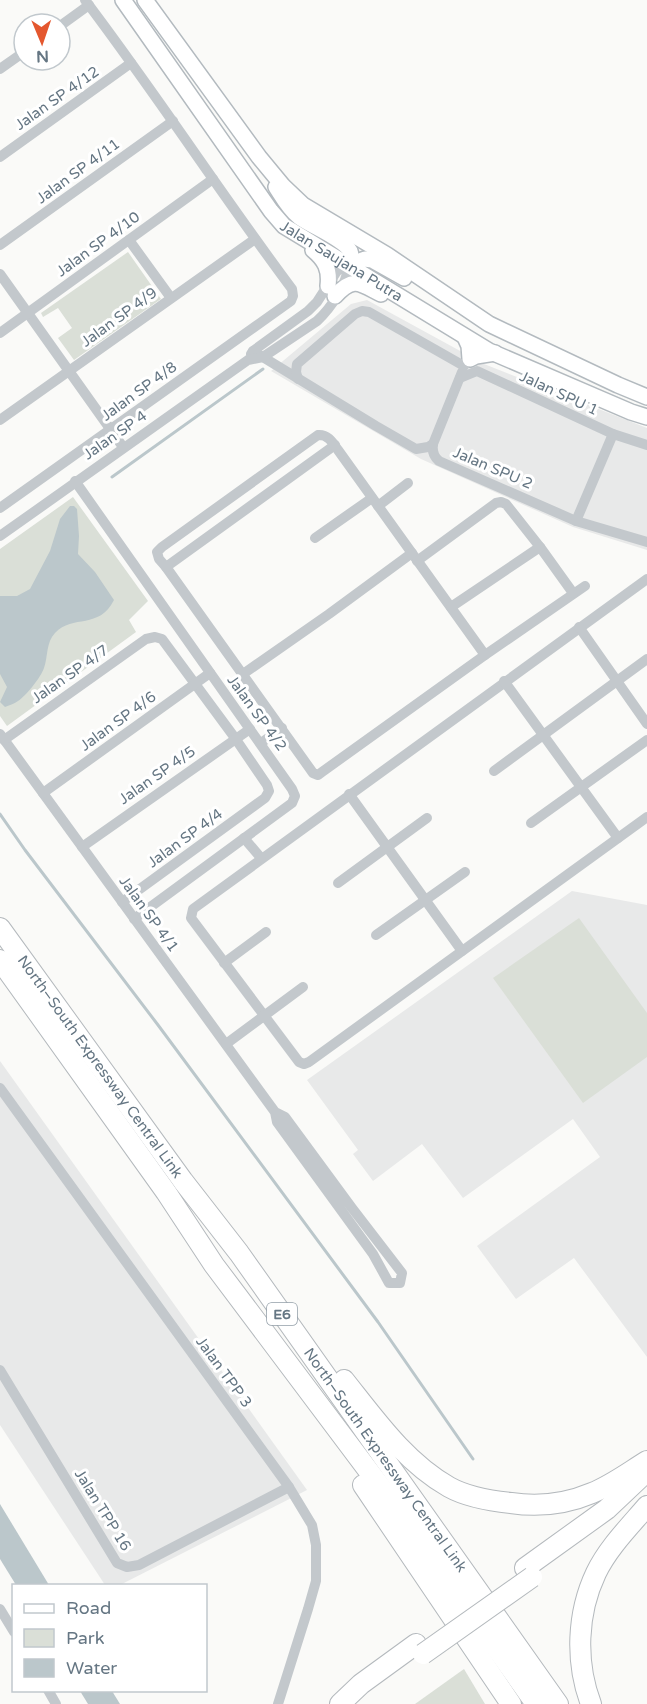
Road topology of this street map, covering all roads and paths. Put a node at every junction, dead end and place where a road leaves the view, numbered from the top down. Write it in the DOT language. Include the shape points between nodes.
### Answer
graph roads {
  1 [pos="123,0"];
  2 [pos="145,0"];
  3 [pos="87,3"];
  4 [pos="72,16"];
  5 [pos="131,63"];
  6 [pos="173,122"];
  7 [pos="0,157"];
  8 [pos="259,157"];
  9 [pos="213,179"];
  10 [pos="290,230"];
  11 [pos="255,239"];
  12 [pos="129,240"];
  13 [pos="0,245"];
  14 [pos="350,265"];
  15 [pos="0,274"];
  16 [pos="332,291"];
  17 [pos="171,298"];
  18 [pos="28,313"];
  19 [pos="489,324"];
  20 [pos="0,333"];
  21 [pos="460,334"];
  22 [pos="495,353"];
  23 [pos="250,355"];
  24 [pos="263,357"];
  25 [pos="470,364"];
  26 [pos="68,372"];
  27 [pos="298,379"];
  28 [pos="618,385"];
  29 [pos="647,388"];
  30 [pos="647,397"];
  31 [pos="647,417"];
  32 [pos="0,420"];
  33 [pos="111,430"];
  34 [pos="613,434"];
  35 [pos="432,444"];
  36 [pos="647,444"];
  37 [pos="334,445"];
  38 [pos="123,447"];
  39 [pos="75,482"];
  40 [pos="408,483"];
  41 [pos="375,502"];
  42 [pos="0,508"];
  43 [pos="576,521"];
  44 [pos="0,536"];
  45 [pos="315,538"];
  46 [pos="647,542"];
  47 [pos="540,547"];
  48 [pos="414,557"];
  49 [pos="166,567"];
  50 [pos="647,579"];
  51 [pos="585,586"];
  52 [pos="573,593"];
  53 [pos="451,608"];
  54 [pos="579,627"];
  55 [pos="485,655"];
  56 [pos="647,659"];
  57 [pos="210,673"];
  58 [pos="243,674"];
  59 [pos="617,680"];
  60 [pos="504,681"];
  61 [pos="195,683"];
  62 [pos="647,724"];
  63 [pos="282,728"];
  64 [pos="250,729"];
  65 [pos="542,734"];
  66 [pos="2,737"];
  67 [pos="235,738"];
  68 [pos="647,740"];
  69 [pos="261,743"];
  70 [pos="494,771"];
  71 [pos="581,787"];
  72 [pos="43,793"];
  73 [pos="349,794"];
  74 [pos="647,817"];
  75 [pos="427,818"];
  76 [pos="531,823"];
  77 [pos="244,838"];
  78 [pos="618,838"];
  79 [pos="82,847"];
  80 [pos="387,847"];
  81 [pos="261,858"];
  82 [pos="465,872"];
  83 [pos="338,883"];
  84 [pos="426,901"];
  85 [pos="122,902"];
  86 [pos="134,919"];
  87 [pos="0,928"];
  88 [pos="266,932"];
  89 [pos="376,935"];
  90 [pos="462,951"];
  91 [pos="0,960"];
  92 [pos="224,963"];
  93 [pos="303,987"];
  94 [pos="264,1017"];
  95 [pos="226,1044"];
  96 [pos="0,1088"];
  97 [pos="275,1112"];
  98 [pos="239,1253"];
  99 [pos="214,1265"];
  100 [pos="0,1370"];
  101 [pos="647,1461"];
  102 [pos="647,1470"];
  103 [pos="289,1487"];
  104 [pos="647,1494"];
  105 [pos="647,1506"];
  106 [pos="529,1572"];
  107 [pos="0,1609"];
  108 [pos="12,1629"];
  109 [pos="419,1649"];
  110 [pos="278,1704"];
  111 [pos="340,1704"];
  112 [pos="359,1704"];
  113 [pos="511,1704"];
  114 [pos="536,1704"];
  115 [pos="558,1704"];
  116 [pos="591,1704"];
  1 -- 10 [label="main road, Jalan Saujana Putra" via="271,211"];
  2 -- 8 [label="main road, Jalan Saujana Putra"];
  3 -- 4 [label="street"];
  3 -- 5 [label="street"];
  5 -- 6 [label="street"];
  5 -- 7 [label="street, Jalan SP 4/12"];
  6 -- 9 [label="street"];
  6 -- 13 [label="street, Jalan SP 4/11"];
  8 -- 14 [label="main road" via="292,211 349,248"];
  8 -- 19 [label="main road, Jalan Saujana Putra" via="303,205 387,255"];
  9 -- 11 [label="street"];
  9 -- 12 [label="street, Jalan SP 4/10"];
  10 -- 14 [label="main road, Jalan Saujana Putra"];
  10 -- 16 [label="main road" via="323,258"];
  11 -- 17 [label="street, Jalan SP 4/9"];
  11 -- 33 [label="street, Jalan SP 4/8" via="292,289 291,301"];
  12 -- 17 [label="street"];
  12 -- 18 [label="street, Jalan SP 4/10"];
  14 -- 16 [label="street, Jalan SP 4" via="347,279"];
  14 -- 19 [label="main road" via="372,260 466,318"];
  14 -- 21 [label="main road, Jalan Saujana Putra"];
  15 -- 18 [label="street"];
  16 -- 21 [label="main road" via="355,283"];
  16 -- 23 [label="street, Jalan SP 4"];
  16 -- 24 [label="street, Jalan SP 4" via="317,321"];
  17 -- 26 [label="street, Jalan SP 4/9"];
  18 -- 20 [label="street, Jalan SP 4/10"];
  18 -- 26 [label="street"];
  19 -- 28 [label="main road, Jalan Saujana Putra"];
  21 -- 22 [label="main road, Jalan Saujana Putra"];
  21 -- 25 [label="main road" via="469,346"];
  22 -- 25 [label="main road" via="476,356"];
  22 -- 31 [label="main road, Jalan Saujana Putra"];
  23 -- 24 [label="street, Jalan SP 4"];
  23 -- 38 [label="street, Jalan SP 4"];
  24 -- 27 [label="street"];
  25 -- 27 [label="street, Jalan SPU 1" via="362,311 297,364"];
  25 -- 34 [label="street, Jalan SPU 1"];
  25 -- 35 [label="street" via="460,378"];
  26 -- 32 [label="street, Jalan SP 4/9"];
  26 -- 33 [label="street"];
  27 -- 35 [label="street" via="416,449"];
  28 -- 29 [label="main road"];
  28 -- 30 [label="main road, Jalan Saujana Putra"];
  33 -- 38 [label="street"];
  33 -- 42 [label="street, Jalan SP 4/8"];
  34 -- 36 [label="street, Jalan SPU 1"];
  34 -- 43 [label="street"];
  35 -- 43 [label="street, Jalan SPU 2" via="439,461"];
  37 -- 41 [label="street"];
  37 -- 49 [label="street"];
  37 -- 49 [label="street" via="326,436 318,435 162,547 157,552"];
  38 -- 39 [label="street, Jalan SP 4"];
  39 -- 44 [label="street, Jalan SP 4"];
  39 -- 57 [label="street, Jalan SP 4/2"];
  40 -- 41 [label="street"];
  41 -- 45 [label="street"];
  41 -- 48 [label="street"];
  43 -- 46 [label="street, Jalan SPU 2"];
  47 -- 48 [label="street, Jalan SPU 2" via="501,502"];
  47 -- 52 [label="street, Jalan SPU 2"];
  47 -- 53 [label="street"];
  48 -- 53 [label="street"];
  48 -- 58 [label="street"];
  49 -- 58 [label="street"];
  50 -- 54 [label="street"];
  51 -- 52 [label="street"];
  52 -- 55 [label="street"];
  53 -- 55 [label="street"];
  54 -- 59 [label="street"];
  54 -- 60 [label="street"];
  55 -- 63 [label="street" via="318,775"];
  56 -- 59 [label="street"];
  57 -- 61 [label="street, Jalan SP 4/6"];
  57 -- 64 [label="street, Jalan SP 4/2"];
  58 -- 63 [label="street"];
  59 -- 62 [label="street"];
  59 -- 65 [label="street"];
  60 -- 65 [label="street"];
  60 -- 73 [label="street"];
  61 -- 66 [label="street, Jalan SP 4/7" via="162,639 146,639"];
  61 -- 67 [label="street"];
  61 -- 72 [label="street, Jalan SP 4/6"];
  63 -- 69 [label="street"];
  64 -- 67 [label="street, Jalan SP 4/5"];
  64 -- 69 [label="street, Jalan SP 4/2"];
  65 -- 70 [label="street"];
  65 -- 71 [label="street"];
  66 -- 72 [label="street, Jalan SP 4/1"];
  67 -- 79 [label="street, Jalan SP 4/5"];
  67 -- 85 [label="street, Jalan SP 4/4" via="267,784 266,798"];
  68 -- 71 [label="street"];
  69 -- 77 [label="street, Jalan SP 4/2" via="295,796 292,803"];
  71 -- 76 [label="street"];
  71 -- 78 [label="street"];
  72 -- 79 [label="street, Jalan SP 4/1"];
  73 -- 80 [label="street"];
  73 -- 81 [label="street"];
  74 -- 78 [label="street"];
  75 -- 80 [label="street"];
  77 -- 81 [label="street"];
  77 -- 86 [label="street, Jalan SP 4/2"];
  78 -- 90 [label="street"];
  79 -- 85 [label="street, Jalan SP 4/1"];
  80 -- 83 [label="street"];
  80 -- 84 [label="street"];
  81 -- 92 [label="street" via="191,913"];
  82 -- 84 [label="street"];
  84 -- 89 [label="street"];
  84 -- 90 [label="street"];
  85 -- 86 [label="street, Jalan SP 4/1"];
  86 -- 95 [label="street, Jalan SP 4/1"];
  87 -- 98 [label="highway, North–South Expressway Central Link / E6"];
  88 -- 92 [label="street"];
  90 -- 94 [label="street" via="304,1064"];
  91 -- 99 [label="highway, North–South Expressway Central Link / E6"];
  92 -- 94 [label="street"];
  93 -- 94 [label="street"];
  94 -- 95 [label="street"];
  95 -- 97 [label="street, Jalan SP 4/1"];
  96 -- 103 [label="street, Jalan TPP 3"];
  97 -- 97 [label="street, Jalan SP 4/1" via="285,1117 402,1274 400,1283 389,1283 373,1254 277,1122"];
  98 -- 101 [label="highway" via="378,1423 410,1458 451,1488 500,1502 544,1505 591,1494"];
  98 -- 115 [label="highway, North–South Expressway Central Link / E6"];
  99 -- 113 [label="highway"];
  99 -- 114 [label="highway, North–South Expressway Central Link / E6" via="410,1526"];
  100 -- 103 [label="street, Jalan TPP 16" via="117,1563 127,1567 139,1565"];
  102 -- 106 [label="highway" via="607,1509"];
  103 -- 110 [label="street, Jalan TPP 3" via="312,1525 316,1581"];
  104 -- 106 [label="highway"];
  105 -- 116 [label="highway" via="613,1547 586,1597 580,1657"];
  106 -- 109 [label="highway"];
  107 -- 108 [label="street"];
  109 -- 111 [label="highway" via="361,1684"];
  109 -- 112 [label="highway"];
}
